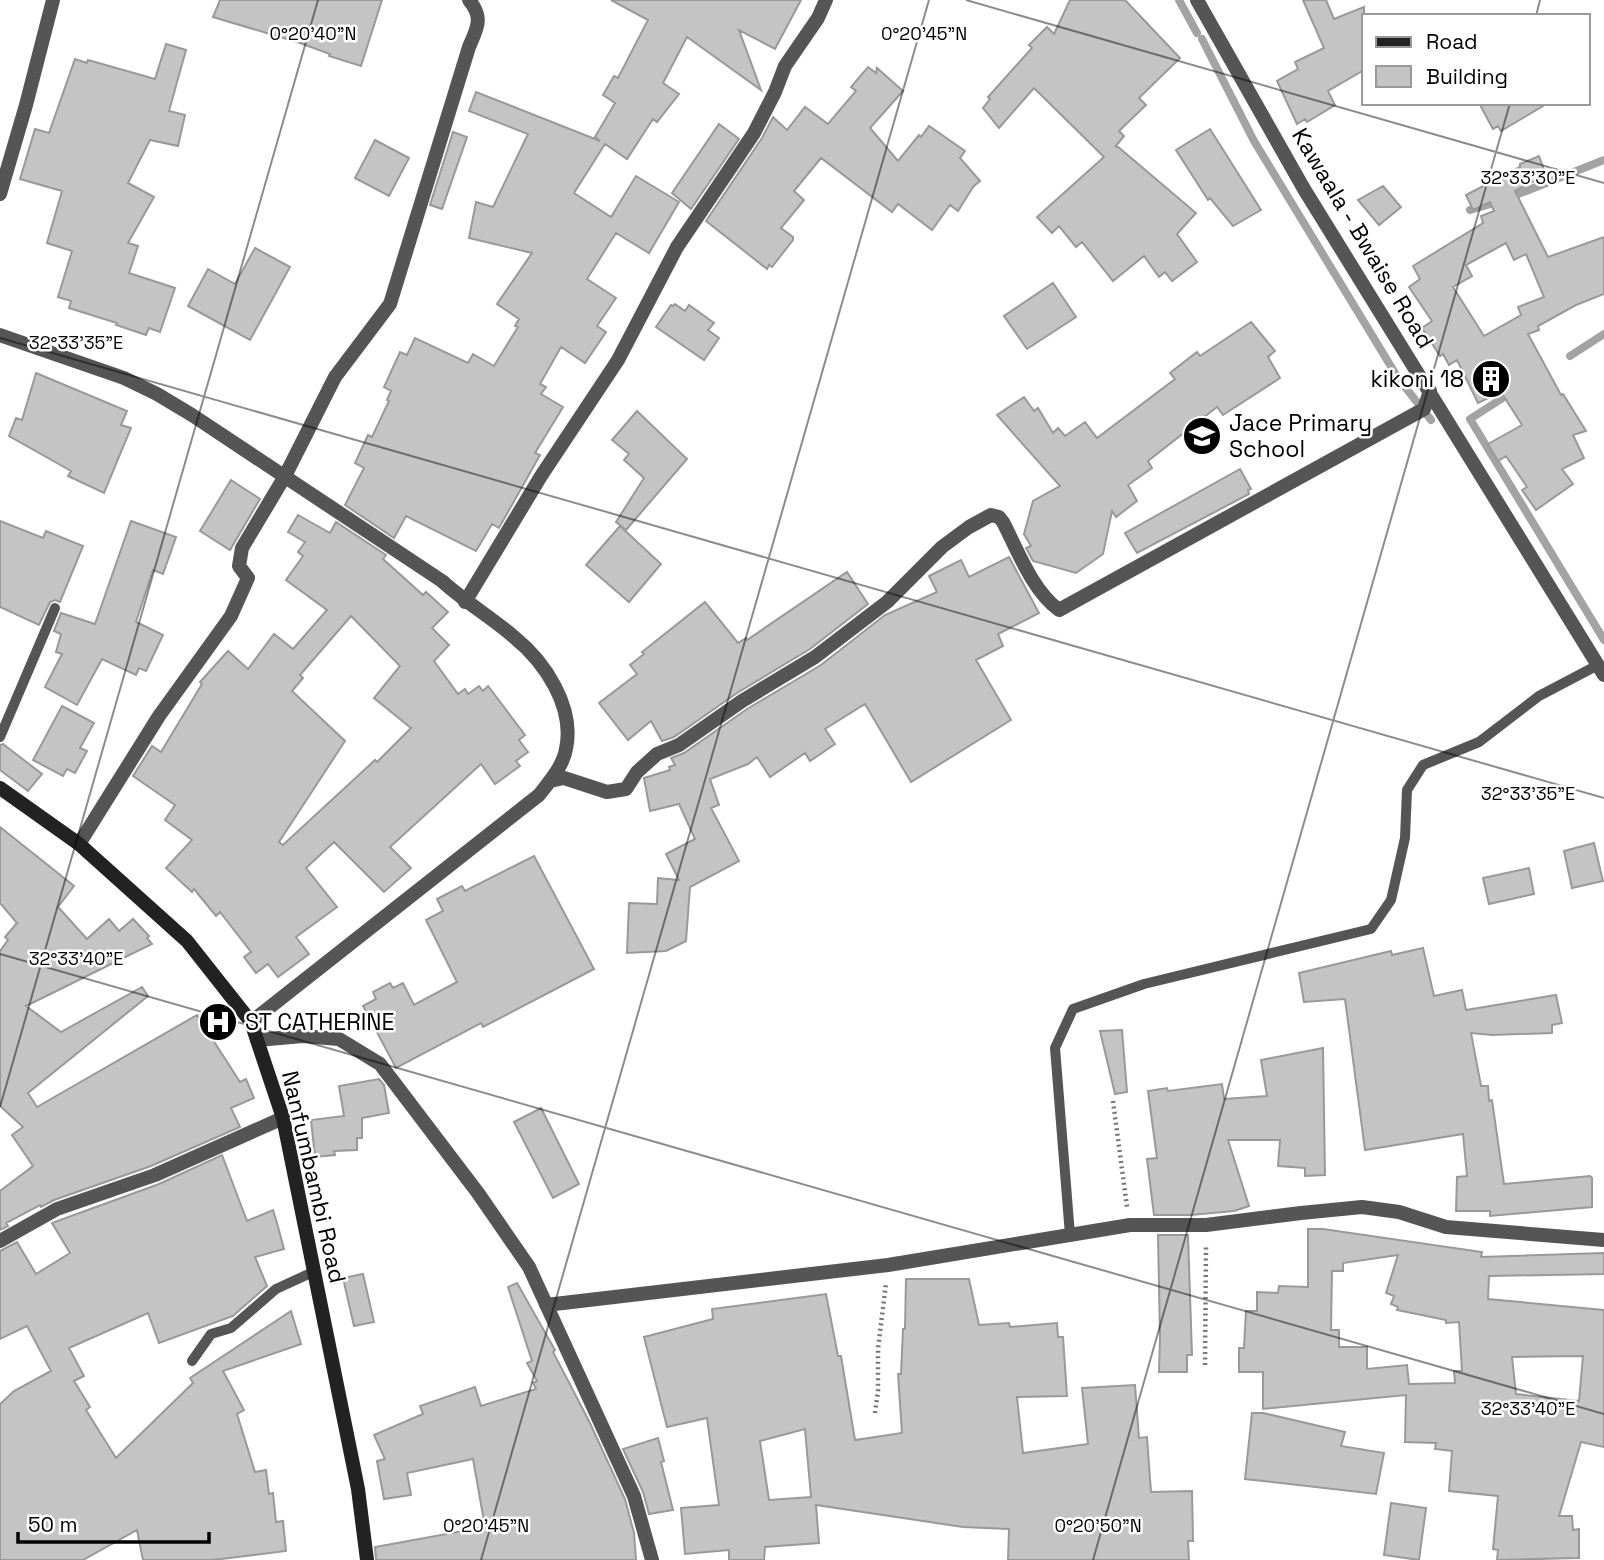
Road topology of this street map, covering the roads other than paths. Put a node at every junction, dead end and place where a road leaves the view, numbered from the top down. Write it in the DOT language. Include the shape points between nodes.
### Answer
graph roads {
  1 [pos="53,0"];
  2 [pos="469,0"];
  3 [pos="826,0"];
  4 [pos="1197,0"];
  5 [pos="0,194"];
  6 [pos="0,335"];
  7 [pos="1430,391"];
  8 [pos="285,476"];
  9 [pos="465,602"];
  10 [pos="55,608"];
  11 [pos="1601,670"];
  12 [pos="0,737"];
  13 [pos="550,781"];
  14 [pos="0,788"];
  15 [pos="79,844"];
  16 [pos="251,1022"];
  17 [pos="257,1040"];
  18 [pos="282,1118"];
  19 [pos="1070,1235"];
  20 [pos="1604,1240"];
  21 [pos="0,1241"];
  22 [pos="313,1272"];
  23 [pos="546,1305"];
  24 [pos="192,1361"];
  25 [pos="367,1560"];
  26 [pos="652,1560"];
  1 -- 5 [label="street"];
  2 -- 8 [label="street" via="477,9 479,24 390,304 335,377"];
  3 -- 9 [label="street" via="785,66 754,133 677,247 618,360"];
  4 -- 7 [label="street, Kawaala - Bwaise Road" via="1304,189"];
  6 -- 8 [label="street" via="157,394"];
  7 -- 11 [label="street, Kawaala - Bwaise Road"];
  7 -- 13 [label="street" via="1424,409 1059,610 1035,582 1003,522 991,515 942,547 887,602 826,649 679,745 657,754 626,789 607,792 564,778"];
  8 -- 9 [label="street" via="417,562"];
  8 -- 15 [label="street" via="242,548 239,566 247,578 230,616 159,716"];
  9 -- 13 [label="street" via="515,637 561,699 568,733 566,750"];
  10 -- 12 [label="lane"];
  11 -- 19 [label="lane" via="1539,696 1479,742 1423,765 1407,790 1405,838 1391,900 1371,929 1144,984 1073,1009 1055,1048"];
  13 -- 16 [label="street" via="539,795"];
  14 -- 15 [label="street, Nanfumbambi Road"];
  15 -- 16 [label="street, Nanfumbambi Road" via="187,941"];
  16 -- 17 [label="street, Nanfumbambi Road"];
  17 -- 18 [label="street, Nanfumbambi Road"];
  17 -- 23 [label="street" via="303,1036 339,1040 380,1064 529,1267"];
  18 -- 21 [label="street" via="155,1175 57,1209"];
  18 -- 22 [label="street, Nanfumbambi Road"];
  19 -- 20 [label="street" via="1130,1225 1206,1226 1362,1208 1399,1212 1447,1227"];
  19 -- 23 [label="street" via="888,1265"];
  22 -- 24 [label="lane" via="275,1289 231,1328 211,1334"];
  22 -- 25 [label="street, Nanfumbambi Road" via="358,1489"];
  23 -- 26 [label="street" via="634,1496"];
}
